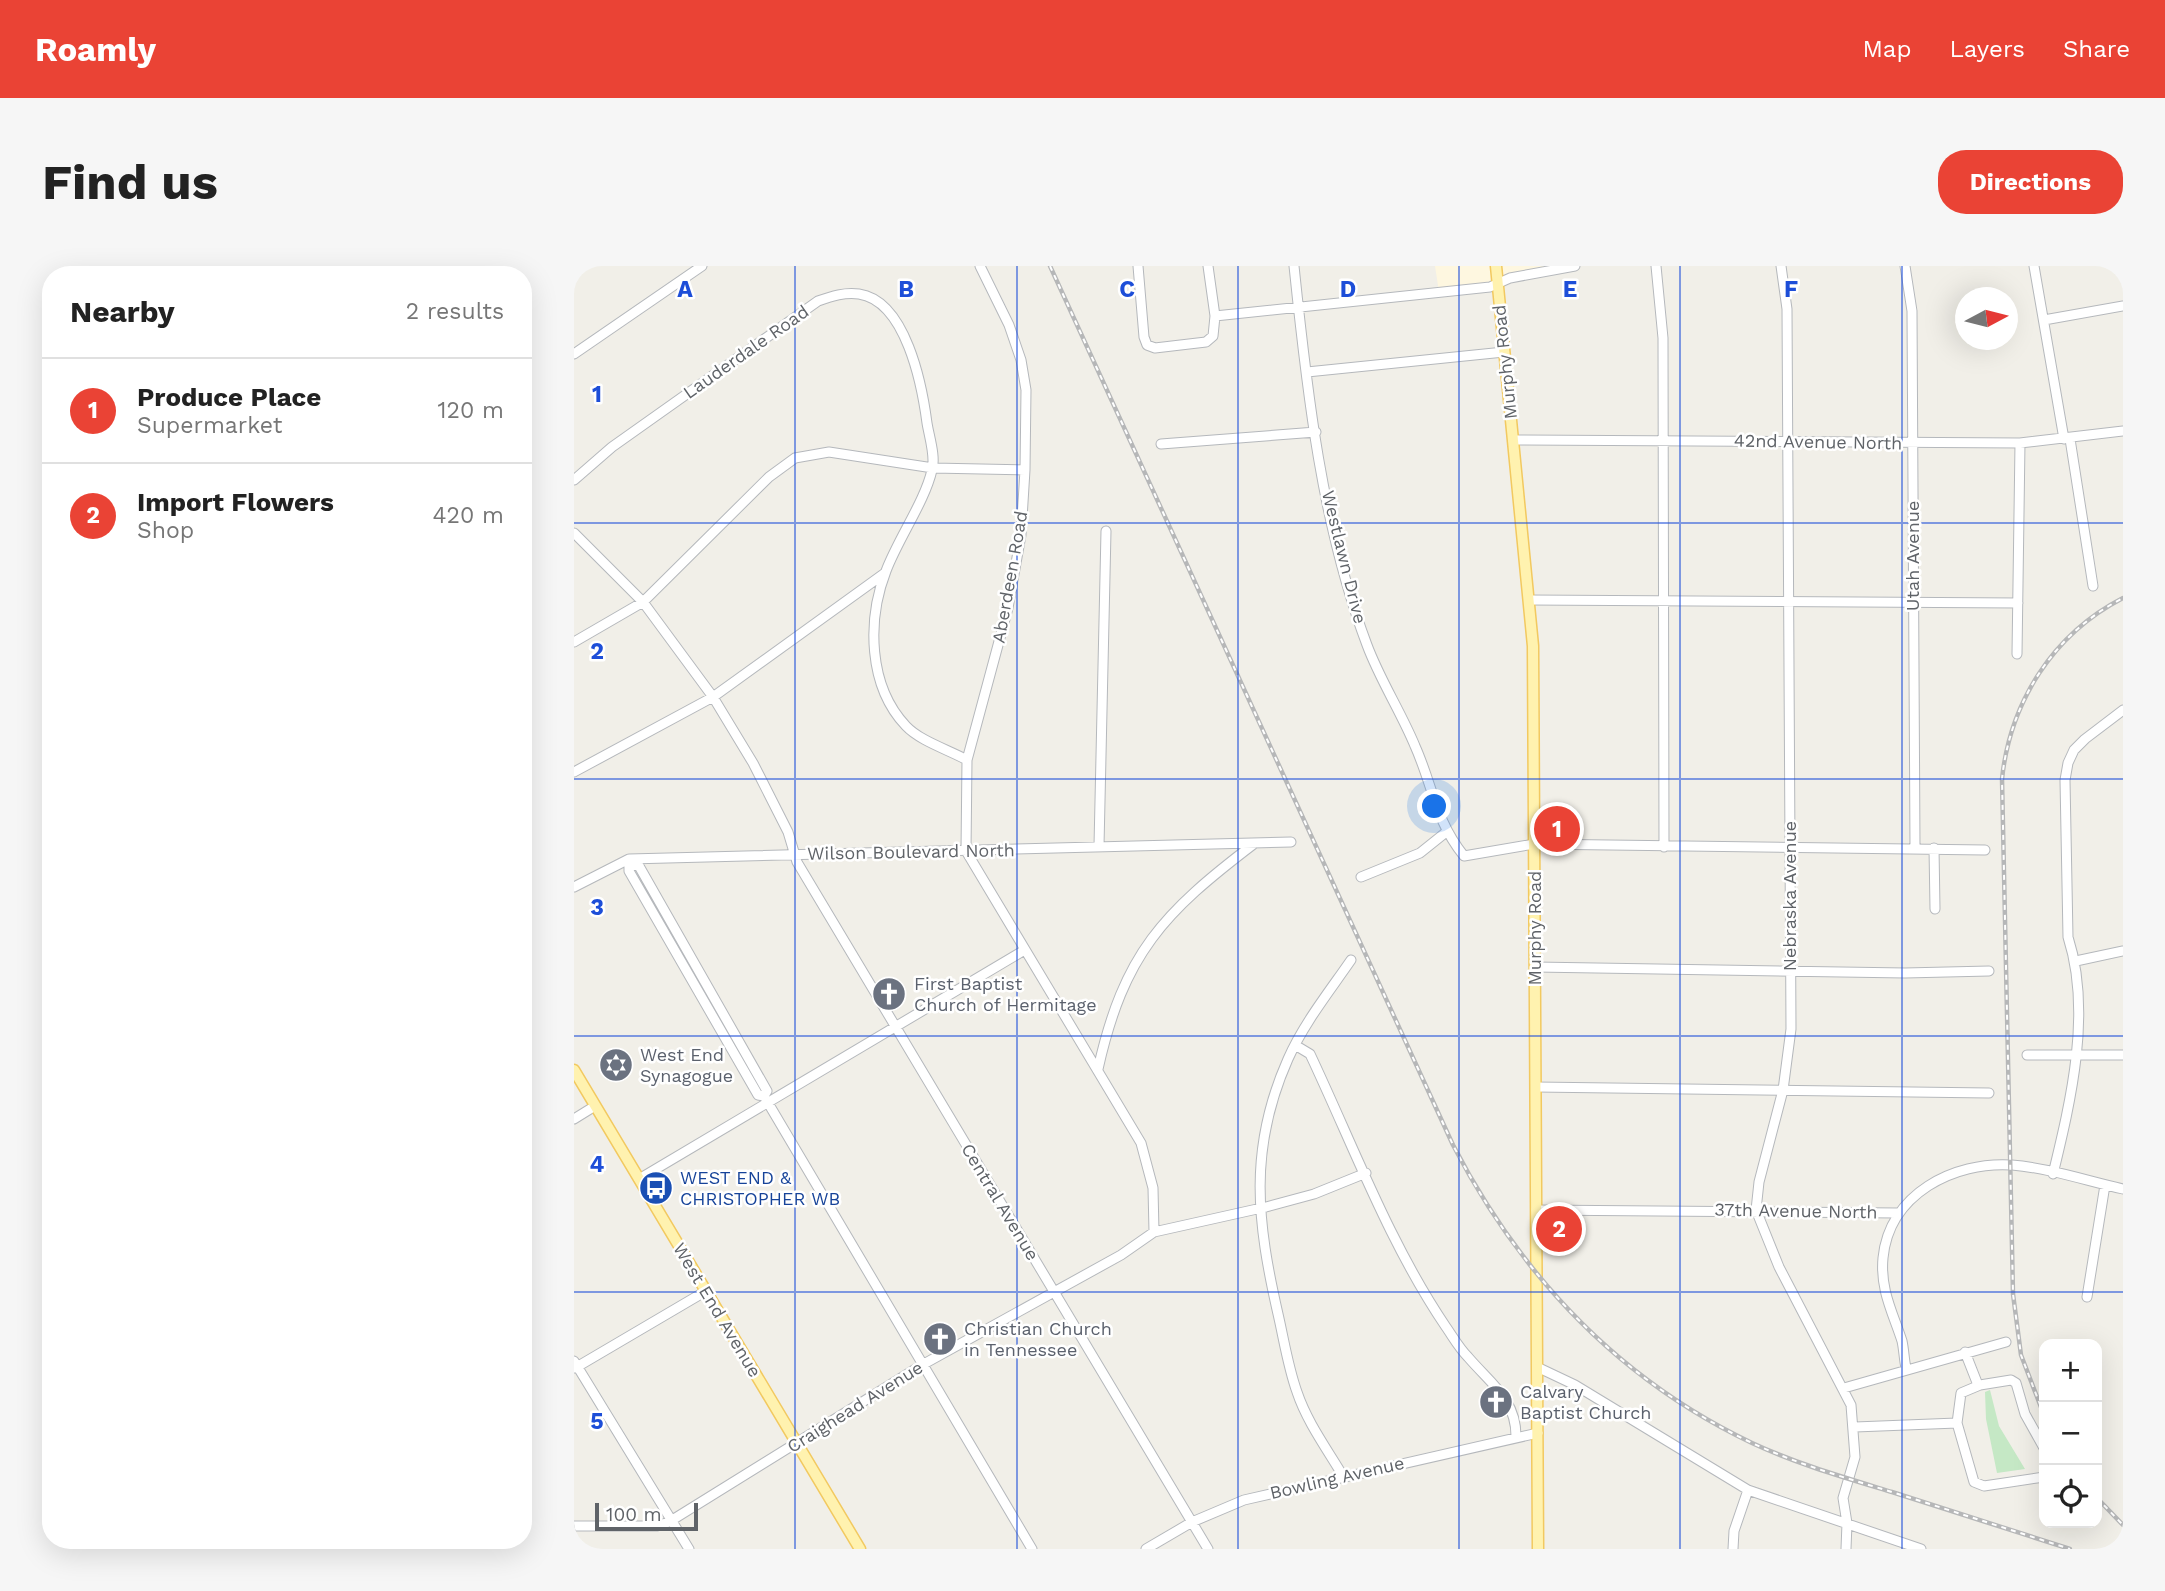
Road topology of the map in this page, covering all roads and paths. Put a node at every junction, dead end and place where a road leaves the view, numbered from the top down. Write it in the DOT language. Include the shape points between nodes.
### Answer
graph roads {
  1 [pos="702,266"];
  2 [pos="980,266"];
  3 [pos="1138,266"];
  4 [pos="1208,266"];
  5 [pos="1294,266"];
  6 [pos="1496,266"];
  7 [pos="1575,266"];
  8 [pos="1656,266"];
  9 [pos="1781,266"];
  10 [pos="1905,266"];
  11 [pos="2035,266"];
  12 [pos="1497,283"];
  13 [pos="2123,306"];
  14 [pos="1298,309"];
  15 [pos="1215,316"];
  16 [pos="2044,320"];
  17 [pos="1504,352"];
  18 [pos="574,354"];
  19 [pos="1307,372"];
  20 [pos="2123,431"];
  21 [pos="1316,432"];
  22 [pos="2067,439"];
  23 [pos="1513,440"];
  24 [pos="1662,440"];
  25 [pos="1788,440"];
  26 [pos="1913,443"];
  27 [pos="2020,443"];
  28 [pos="1161,444"];
  29 [pos="933,468"];
  30 [pos="1025,470"];
  31 [pos="574,480"];
  32 [pos="1106,531"];
  33 [pos="574,533"];
  34 [pos="885,573"];
  35 [pos="2093,586"];
  36 [pos="1662,599"];
  37 [pos="1529,600"];
  38 [pos="1788,601"];
  39 [pos="643,602"];
  40 [pos="1913,603"];
  41 [pos="2018,603"];
  42 [pos="574,642"];
  43 [pos="2017,654"];
  44 [pos="713,697"];
  45 [pos="2123,710"];
  46 [pos="967,760"];
  47 [pos="574,772"];
  48 [pos="1445,833"];
  49 [pos="1292,842"];
  50 [pos="1255,843"];
  51 [pos="1534,844"];
  52 [pos="1099,846"];
  53 [pos="1664,847"];
  54 [pos="1915,847"];
  55 [pos="1934,848"];
  56 [pos="1790,849"];
  57 [pos="1985,850"];
  58 [pos="966,851"];
  59 [pos="793,855"];
  60 [pos="630,862"];
  61 [pos="1361,877"];
  62 [pos="574,887"];
  63 [pos="1935,909"];
  64 [pos="1023,951"];
  65 [pos="2123,951"];
  66 [pos="1351,960"];
  67 [pos="2076,961"];
  68 [pos="1535,967"];
  69 [pos="1790,970"];
  70 [pos="1989,971"];
  71 [pos="895,1027"];
  72 [pos="1295,1045"];
  73 [pos="2027,1055"];
  74 [pos="2078,1055"];
  75 [pos="2123,1055"];
  76 [pos="1098,1069"];
  77 [pos="574,1070"];
  78 [pos="1536,1087"];
  79 [pos="1783,1090"];
  80 [pos="1989,1093"];
  81 [pos="766,1100"];
  82 [pos="595,1106"];
  83 [pos="574,1119"];
  84 [pos="1366,1173"];
  85 [pos="2053,1174"];
  86 [pos="639,1179"];
  87 [pos="2105,1185"];
  88 [pos="2123,1189"];
  89 [pos="1259,1209"];
  90 [pos="1536,1210"];
  91 [pos="1756,1210"];
  92 [pos="1898,1213"];
  93 [pos="1154,1232"];
  94 [pos="1053,1290"];
  95 [pos="706,1291"];
  96 [pos="2087,1297"];
  97 [pos="2006,1342"];
  98 [pos="1965,1352"];
  99 [pos="575,1365"];
  100 [pos="922,1365"];
  101 [pos="1537,1367"];
  102 [pos="1906,1368"];
  103 [pos="1978,1385"];
  104 [pos="1844,1388"];
  105 [pos="1957,1423"];
  106 [pos="1855,1427"];
  107 [pos="1538,1433"];
  108 [pos="1516,1436"];
  109 [pos="2039,1439"];
  110 [pos="797,1445"];
  111 [pos="1343,1476"];
  112 [pos="2039,1478"];
  113 [pos="1748,1490"];
  114 [pos="1843,1498"];
  115 [pos="1828,1516"];
  116 [pos="669,1522"];
  117 [pos="1192,1522"];
  118 [pos="1847,1523"];
  119 [pos="574,1526"];
  120 [pos="688,1549"];
  121 [pos="860,1549"];
  122 [pos="1032,1549"];
  123 [pos="1146,1549"];
  124 [pos="1208,1549"];
  125 [pos="1538,1549"];
  126 [pos="1733,1549"];
  127 [pos="1846,1549"];
  128 [pos="1921,1549"];
  1 -- 18 [label="street"];
  2 -- 30 [label="street, Aberdeen Road" via="1021,360 1026,390"];
  3 -- 15 [label="street" via="1147,345 1206,342 1213,336"];
  4 -- 15 [label="street"];
  5 -- 14 [label="street, Westlawn Drive"];
  6 -- 12 [label="main road, Murphy Road"];
  7 -- 12 [label="street"];
  8 -- 24 [label="street" via="1662,312"];
  9 -- 25 [label="street, Nebraska Avenue" via="1787,309"];
  10 -- 26 [label="street, Utah Avenue" via="1912,311"];
  11 -- 16 [label="street"];
  12 -- 14 [label="street"];
  12 -- 17 [label="main road, Murphy Road"];
  13 -- 16 [label="street"];
  14 -- 15 [label="street"];
  14 -- 19 [label="street, Westlawn Drive"];
  16 -- 22 [label="street"];
  17 -- 19 [label="street"];
  17 -- 23 [label="main road, Murphy Road"];
  19 -- 21 [label="street, Westlawn Drive"];
  20 -- 22 [label="street, 42nd Avenue North"];
  21 -- 28 [label="street"];
  21 -- 48 [label="street, Westlawn Drive" via="1329,509 1367,646 1416,748"];
  22 -- 27 [label="street, 42nd Avenue North"];
  22 -- 35 [label="street"];
  23 -- 24 [label="street, 42nd Avenue North"];
  23 -- 37 [label="main road, Murphy Road"];
  24 -- 25 [label="street, 42nd Avenue North"];
  24 -- 36 [label="street"];
  25 -- 26 [label="street, 42nd Avenue North"];
  25 -- 38 [label="street, Nebraska Avenue"];
  26 -- 27 [label="street, 42nd Avenue North"];
  26 -- 40 [label="street, Utah Avenue"];
  27 -- 41 [label="street"];
  29 -- 30 [label="street"];
  29 -- 31 [label="street, Lauderdale Road" via="921,379 903,331 879,304 862,294 840,294 818,301 612,447"];
  29 -- 34 [label="street"];
  29 -- 39 [label="street" via="829,452 795,458 769,477"];
  30 -- 46 [label="street, Aberdeen Road" via="1021,535 1008,608"];
  32 -- 52 [label="street"];
  33 -- 39 [label="street, Central Avenue"];
  34 -- 44 [label="street"];
  34 -- 46 [label="street" via="872,632 889,703 908,728"];
  36 -- 37 [label="street"];
  36 -- 38 [label="street"];
  36 -- 53 [label="street"];
  37 -- 51 [label="main road, Murphy Road"];
  38 -- 40 [label="street"];
  38 -- 56 [label="street, Nebraska Avenue"];
  39 -- 42 [label="street"];
  39 -- 44 [label="street, Central Avenue"];
  40 -- 41 [label="street"];
  40 -- 54 [label="street, Utah Avenue"];
  41 -- 43 [label="street"];
  44 -- 47 [label="street"];
  44 -- 59 [label="street, Central Avenue" via="788,832"];
  45 -- 67 [label="street" via="2074,750 2065,780 2068,937"];
  46 -- 58 [label="street, Aberdeen Road"];
  48 -- 51 [label="street" via="1464,856"];
  48 -- 61 [label="street" via="1420,853"];
  49 -- 50 [label="street, Wilson Boulevard North"];
  50 -- 52 [label="street, Wilson Boulevard North"];
  50 -- 76 [label="street" via="1200,885 1148,944 1119,996"];
  51 -- 53 [label="street"];
  51 -- 68 [label="main road, Murphy Road"];
  52 -- 58 [label="street, Wilson Boulevard North"];
  53 -- 56 [label="street"];
  54 -- 55 [label="street"];
  54 -- 56 [label="street"];
  55 -- 57 [label="street"];
  55 -- 63 [label="street"];
  56 -- 69 [label="street, Nebraska Avenue"];
  58 -- 59 [label="street, Wilson Boulevard North"];
  58 -- 64 [label="street"];
  59 -- 60 [label="street, Wilson Boulevard North"];
  59 -- 71 [label="street, Central Avenue"];
  60 -- 62 [label="street, Wilson Boulevard North"];
  60 -- 81 [label="street" via="629,871 677,958 758,1095"];
  64 -- 71 [label="street"];
  64 -- 76 [label="street"];
  65 -- 67 [label="street"];
  66 -- 72 [label="street"];
  67 -- 74 [label="street"];
  68 -- 69 [label="street"];
  68 -- 78 [label="main road, Murphy Road"];
  69 -- 70 [label="street"];
  69 -- 79 [label="street, Nebraska Avenue" via="1791,1028"];
  71 -- 81 [label="street"];
  71 -- 94 [label="street, Central Avenue"];
  72 -- 84 [label="street" via="1310,1054"];
  72 -- 89 [label="street" via="1262,1143"];
  73 -- 74 [label="street"];
  74 -- 75 [label="street"];
  74 -- 85 [label="street"];
  76 -- 93 [label="street" via="1141,1143 1153,1188"];
  77 -- 82 [label="main road, West End Avenue"];
  78 -- 79 [label="street"];
  78 -- 90 [label="main road, Murphy Road"];
  79 -- 80 [label="street"];
  79 -- 91 [label="street, Nebraska Avenue"];
  81 -- 86 [label="street"];
  81 -- 100 [label="street"];
  82 -- 83 [label="street"];
  82 -- 86 [label="main road, West End Avenue"];
  84 -- 89 [label="street, Craighead Avenue"];
  84 -- 108 [label="street" via="1430,1303 1466,1355 1509,1403"];
  85 -- 87 [label="street, 37th Avenue North"];
  85 -- 92 [label="street, 37th Avenue North" via="2013,1165 1977,1165 1933,1182"];
  86 -- 95 [label="main road, West End Avenue"];
  87 -- 88 [label="street, 37th Avenue North"];
  87 -- 96 [label="street"];
  89 -- 93 [label="street, Craighead Avenue"];
  89 -- 111 [label="street" via="1297,1393"];
  90 -- 91 [label="street, 37th Avenue North"];
  90 -- 101 [label="main road, Murphy Road"];
  91 -- 92 [label="street, 37th Avenue North"];
  91 -- 104 [label="street, Nebraska Avenue" via="1779,1267"];
  92 -- 102 [label="street" via="1884,1250 1883,1275"];
  93 -- 94 [label="street, Craighead Avenue" via="1121,1255"];
  94 -- 100 [label="street, Craighead Avenue"];
  94 -- 117 [label="street, Central Avenue"];
  95 -- 99 [label="street"];
  95 -- 110 [label="main road, West End Avenue"];
  97 -- 98 [label="street"];
  98 -- 102 [label="street"];
  98 -- 103 [label="street"];
  99 -- 116 [label="street"];
  100 -- 110 [label="street, Craighead Avenue"];
  100 -- 122 [label="street"];
  101 -- 107 [label="main road, Murphy Road"];
  101 -- 113 [label="street" via="1575,1385"];
  102 -- 104 [label="street"];
  103 -- 105 [label="street" via="1961,1392"];
  103 -- 109 [label="street" via="2016,1383"];
  104 -- 106 [label="street, Nebraska Avenue"];
  105 -- 106 [label="street"];
  105 -- 112 [label="street" via="1970,1477 1978,1485"];
  106 -- 114 [label="street, Nebraska Avenue" via="1855,1457"];
  107 -- 108 [label="street, Bowling Avenue"];
  107 -- 125 [label="main road, Murphy Road"];
  108 -- 111 [label="street, Bowling Avenue"];
  110 -- 116 [label="street, Craighead Avenue"];
  110 -- 121 [label="main road, West End Avenue"];
  111 -- 117 [label="street, Bowling Avenue" via="1244,1500"];
  113 -- 115 [label="street"];
  113 -- 126 [label="street"];
  114 -- 115 [label="street"];
  114 -- 118 [label="street"];
  115 -- 118 [label="street"];
  116 -- 119 [label="street, Craighead Avenue"];
  116 -- 120 [label="street"];
  117 -- 123 [label="street, Bowling Avenue"];
  117 -- 124 [label="street, Central Avenue"];
  118 -- 127 [label="street"];
  118 -- 128 [label="street"];
}
